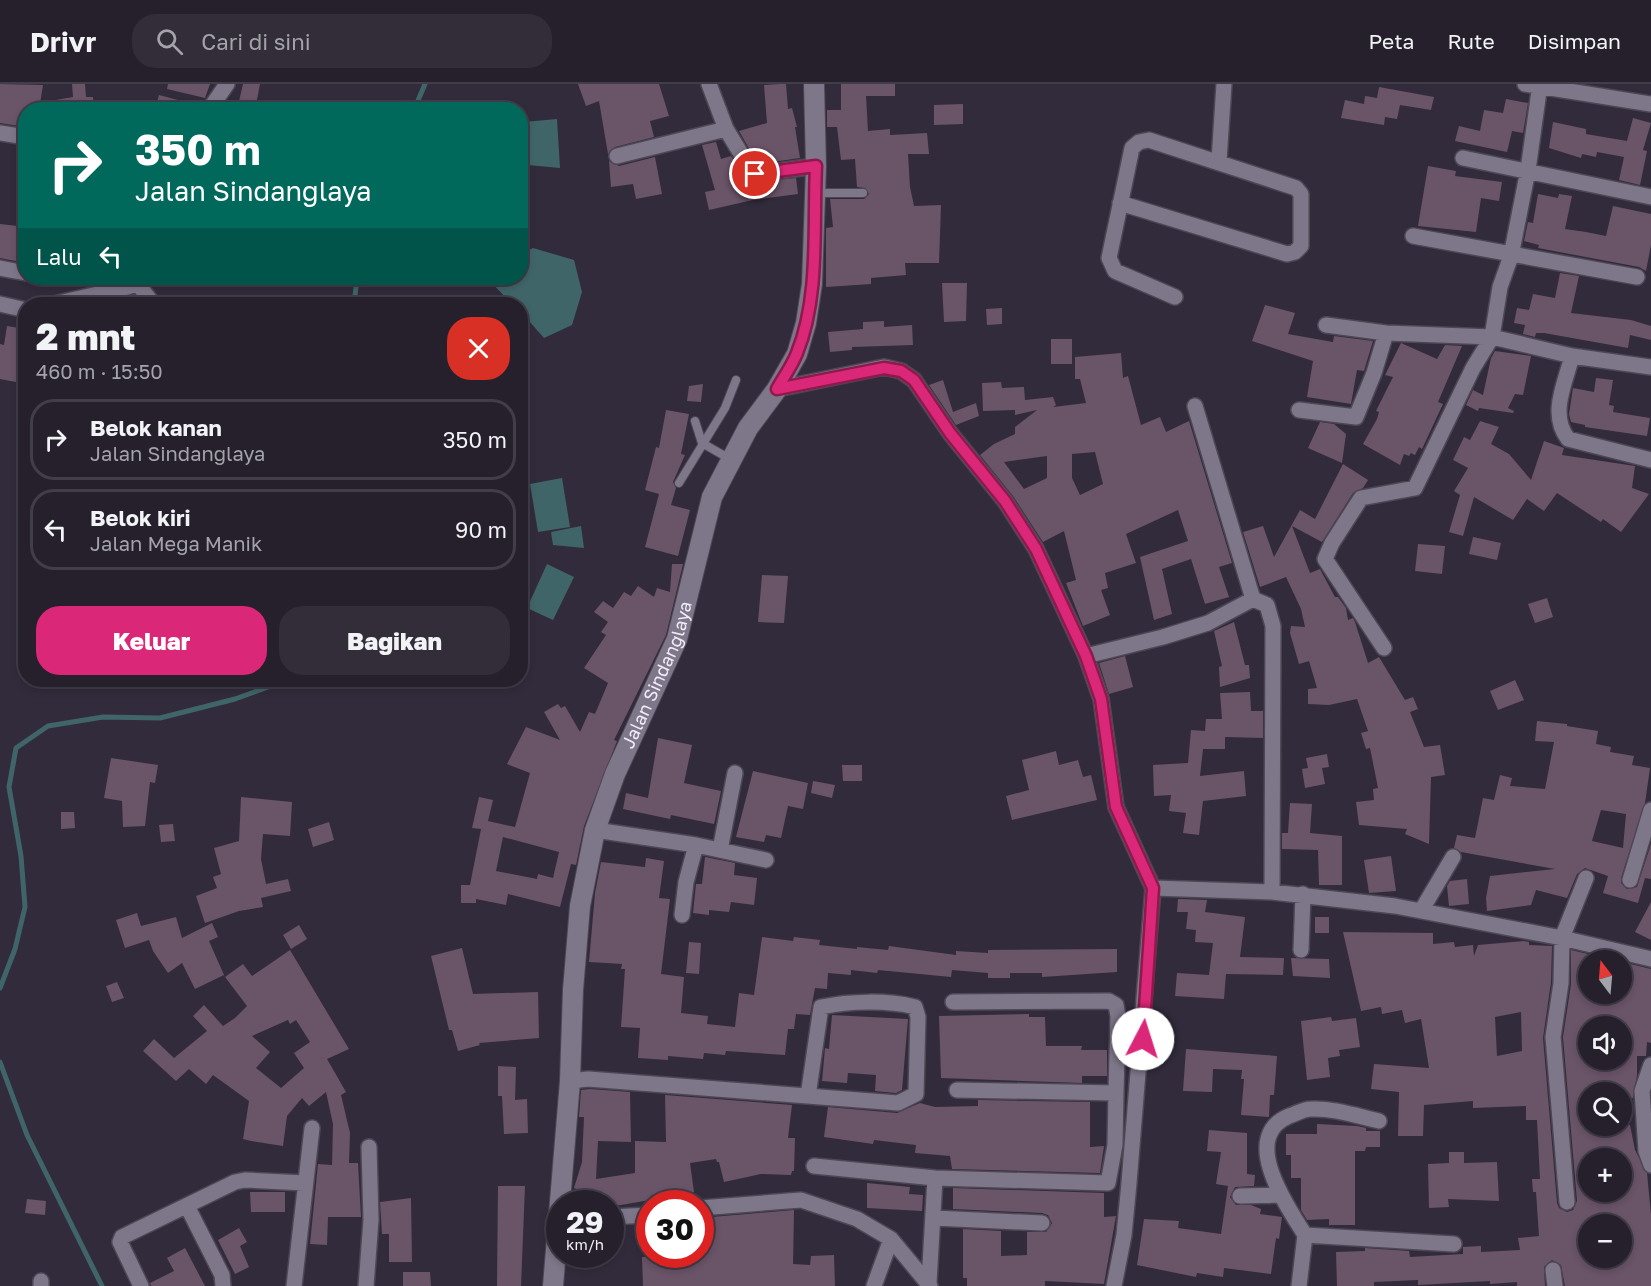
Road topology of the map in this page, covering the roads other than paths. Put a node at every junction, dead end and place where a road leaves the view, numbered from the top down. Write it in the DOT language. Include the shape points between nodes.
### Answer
graph roads {
  1 [pos="227,84"];
  2 [pos="709,84"];
  3 [pos="814,84"];
  4 [pos="1224,84"];
  5 [pos="1535,85"];
  6 [pos="215,102"];
  7 [pos="1651,104"];
  8 [pos="726,129"];
  9 [pos="0,133"];
  10 [pos="18,136"];
  11 [pos="617,156"];
  12 [pos="1463,158"];
  13 [pos="1219,161"];
  14 [pos="816,166"];
  15 [pos="1528,170"];
  16 [pos="814,193"];
  17 [pos="862,193"];
  18 [pos="1651,197"];
  19 [pos="1120,203"];
  20 [pos="1413,236"];
  21 [pos="1511,256"];
  22 [pos="0,268"];
  23 [pos="18,271"];
  24 [pos="1637,277"];
  25 [pos="124,285"];
  26 [pos="80,297"];
  27 [pos="1175,297"];
  28 [pos="0,304"];
  29 [pos="18,308"];
  30 [pos="1326,325"];
  31 [pos="1386,333"];
  32 [pos="1492,337"];
  33 [pos="1572,357"];
  34 [pos="1651,367"];
  35 [pos="736,380"];
  36 [pos="777,389"];
  37 [pos="1196,406"];
  38 [pos="1299,410"];
  39 [pos="695,421"];
  40 [pos="702,443"];
  41 [pos="730,459"];
  42 [pos="1651,460"];
  43 [pos="679,483"];
  44 [pos="1253,599"];
  45 [pos="1384,648"];
  46 [pos="1086,656"];
  47 [pos="735,773"];
  48 [pos="1651,810"];
  49 [pos="596,830"];
  50 [pos="696,845"];
  51 [pos="720,850"];
  52 [pos="1453,857"];
  53 [pos="766,860"];
  54 [pos="1586,879"];
  55 [pos="1630,880"];
  56 [pos="1153,888"];
  57 [pos="1272,892"];
  58 [pos="1303,894"];
  59 [pos="1422,911"];
  60 [pos="682,915"];
  61 [pos="1562,938"];
  62 [pos="1301,950"];
  63 [pos="1651,959"];
  64 [pos="953,1002"];
  65 [pos="1651,1065"];
  66 [pos="570,1081"];
  67 [pos="957,1090"];
  68 [pos="1116,1093"];
  69 [pos="808,1096"];
  70 [pos="1379,1121"];
  71 [pos="312,1128"];
  72 [pos="369,1147"];
  73 [pos="1651,1165"];
  74 [pos="814,1166"];
  75 [pos="935,1178"];
  76 [pos="305,1183"];
  77 [pos="1108,1183"];
  78 [pos="1130,1183"];
  79 [pos="561,1190"];
  80 [pos="1281,1195"];
  81 [pos="1239,1196"];
  82 [pos="1567,1202"];
  83 [pos="187,1206"];
  84 [pos="714,1207"];
  85 [pos="934,1218"];
  86 [pos="1042,1223"];
  87 [pos="1305,1235"];
  88 [pos="891,1239"];
  89 [pos="1454,1244"];
  90 [pos="554,1268"];
  91 [pos="1553,1270"];
  92 [pos="929,1284"];
  93 [pos="141,1286"];
  94 [pos="223,1286"];
  95 [pos="294,1286"];
  96 [pos="366,1286"];
  97 [pos="553,1286"];
  98 [pos="874,1286"];
  99 [pos="1114,1286"];
  100 [pos="1299,1286"];
  101 [pos="1555,1286"];
  1 -- 6 [label="street"];
  2 -- 8 [label="street"];
  3 -- 14 [label="street, Jalan Sindanglaya"];
  4 -- 13 [label="street"];
  5 -- 7 [label="street"];
  5 -- 15 [label="street"];
  8 -- 11 [label="street"];
  8 -- 14 [label="street" via="755,174"];
  9 -- 10 [label="street"];
  12 -- 15 [label="street"];
  13 -- 19 [label="street" via="1149,140 1139,142 1132,148"];
  13 -- 19 [label="street" via="1296,188 1301,194 1301,246 1295,252 1287,254"];
  14 -- 16 [label="street, Jalan Sindanglaya"];
  15 -- 18 [label="street"];
  15 -- 21 [label="street"];
  16 -- 17 [label="lane"];
  16 -- 36 [label="street, Jalan Sindanglaya" via="812,284 806,323 797,354"];
  19 -- 27 [label="street" via="1110,265 1114,271"];
  20 -- 21 [label="street"];
  21 -- 24 [label="street"];
  21 -- 32 [label="street" via="1500,287"];
  22 -- 23 [label="street"];
  25 -- 26 [label="street"];
  28 -- 29 [label="street"];
  30 -- 31 [label="street"];
  31 -- 32 [label="street"];
  31 -- 38 [label="street" via="1353,423"];
  32 -- 33 [label="street"];
  32 -- 45 [label="street" via="1415,488 1361,498 1325,559"];
  33 -- 34 [label="street"];
  33 -- 42 [label="street" via="1557,412 1560,428 1568,439"];
  35 -- 40 [label="lane" via="725,408"];
  36 -- 41 [label="street, Jalan Sindanglaya"];
  36 -- 46 [label="street" via="884,368 901,371 914,380 1036,549"];
  37 -- 44 [label="street"];
  39 -- 40 [label="lane"];
  40 -- 41 [label="lane"];
  40 -- 43 [label="lane"];
  41 -- 49 [label="street, Jalan Sindanglaya" via="712,497 677,639 615,774"];
  44 -- 46 [label="street" via="1208,623"];
  44 -- 57 [label="street" via="1268,605 1273,626"];
  46 -- 56 [label="street" via="1101,699 1116,807"];
  47 -- 51 [label="street"];
  48 -- 55 [label="street"];
  49 -- 50 [label="street"];
  49 -- 66 [label="street, Jalan Sindanglaya" via="580,906"];
  50 -- 51 [label="street"];
  50 -- 60 [label="street"];
  51 -- 53 [label="street"];
  52 -- 59 [label="street"];
  54 -- 61 [label="street"];
  56 -- 57 [label="street"];
  56 -- 78 [label="street"];
  57 -- 58 [label="street"];
  58 -- 59 [label="street"];
  58 -- 62 [label="street"];
  59 -- 61 [label="street"];
  61 -- 63 [label="street"];
  61 -- 82 [label="street" via="1561,983 1553,1037"];
  64 -- 68 [label="street" via="1109,1001 1116,1005"];
  65 -- 73 [label="street" via="1642,1091 1646,1151"];
  66 -- 69 [label="street" via="588,1079"];
  66 -- 79 [label="street, Jalan Sindanglaya"];
  67 -- 68 [label="street"];
  68 -- 77 [label="street" via="1115,1145"];
  69 -- 69 [label="street" via="821,1007 915,1007 916,1094 898,1103"];
  70 -- 80 [label="street" via="1308,1109 1281,1119 1272,1127 1265,1157"];
  71 -- 76 [label="street"];
  72 -- 96 [label="street" via="371,1220"];
  74 -- 75 [label="street"];
  75 -- 77 [label="street"];
  75 -- 85 [label="street"];
  76 -- 83 [label="street" via="245,1180"];
  76 -- 95 [label="street"];
  77 -- 78 [label="street"];
  78 -- 99 [label="street"];
  80 -- 81 [label="street"];
  80 -- 87 [label="street"];
  83 -- 93 [label="street" via="121,1239"];
  83 -- 94 [label="street" via="222,1275"];
  84 -- 88 [label="street" via="801,1200 857,1218"];
  85 -- 86 [label="street"];
  85 -- 92 [label="street"];
  87 -- 89 [label="street"];
  87 -- 100 [label="street"];
  88 -- 92 [label="street"];
  88 -- 98 [label="street"];
  90 -- 97 [label="street, Jalan Sindanglaya"];
  91 -- 101 [label="street"];
}
